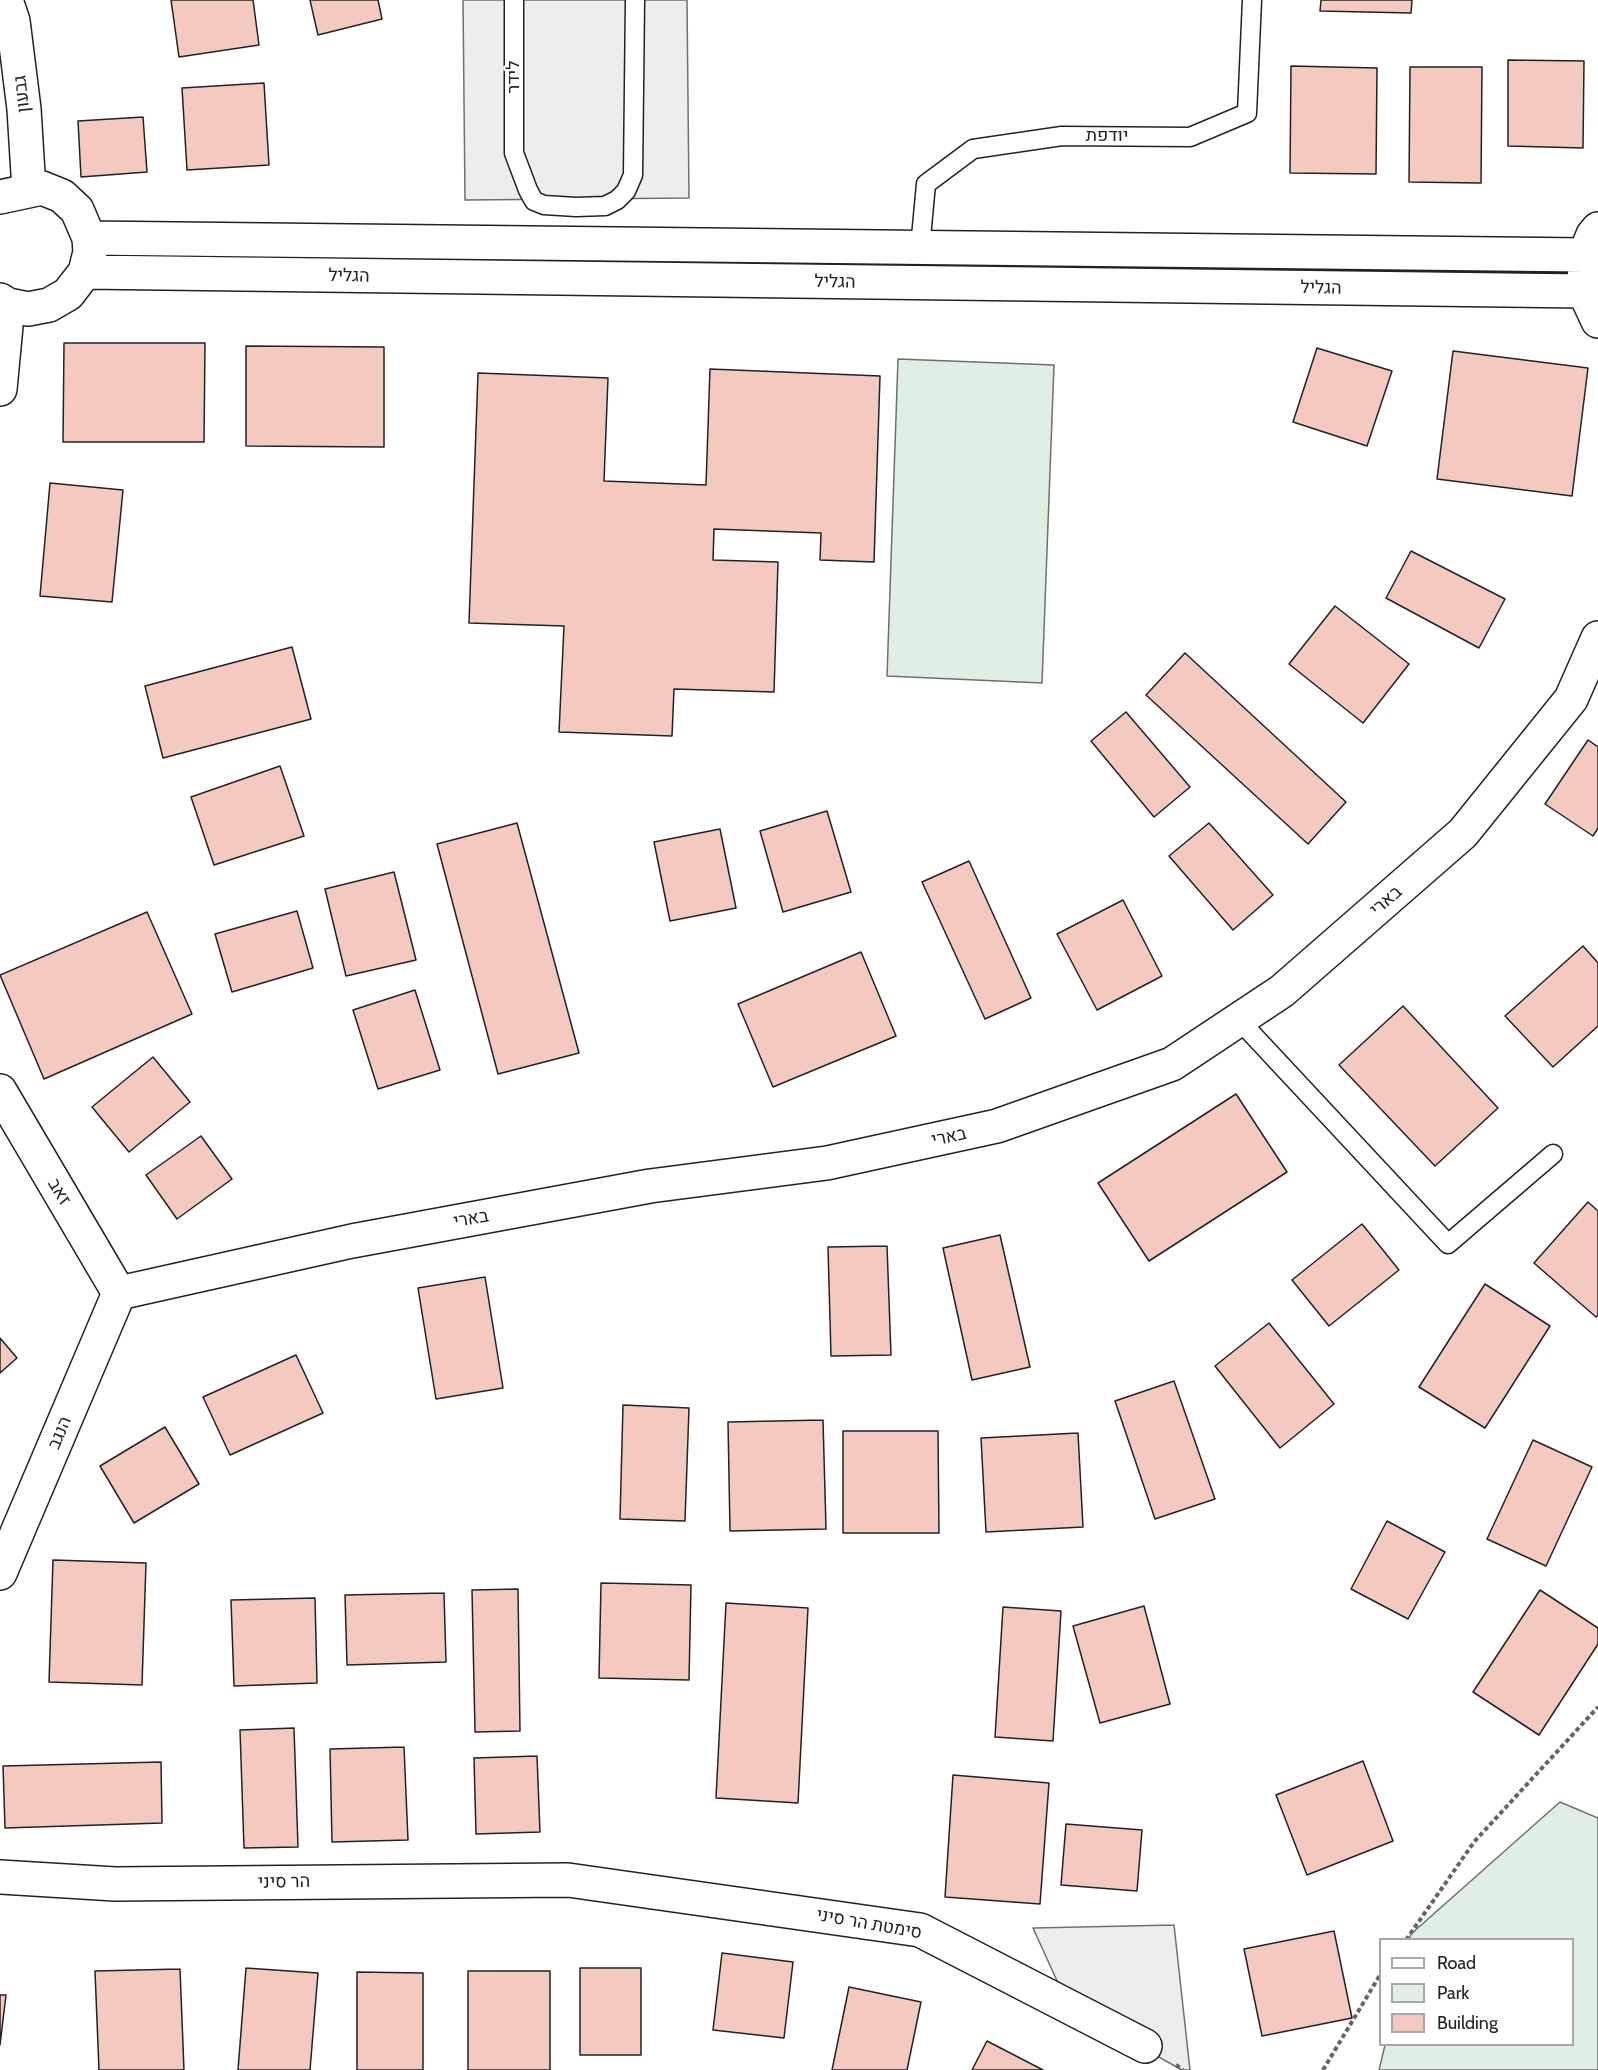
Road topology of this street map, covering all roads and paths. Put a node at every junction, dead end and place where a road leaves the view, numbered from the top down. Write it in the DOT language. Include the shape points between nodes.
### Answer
graph roads {
  1 [pos="6,0"];
  2 [pos="514,0"];
  3 [pos="635,0"];
  4 [pos="1252,0"];
  5 [pos="14,193"];
  6 [pos="89,238"];
  7 [pos="1592,242"];
  8 [pos="920,248"];
  9 [pos="85,272"];
  10 [pos="1584,291"];
  11 [pos="4,302"];
  12 [pos="1598,321"];
  13 [pos="0,389"];
  14 [pos="1598,638"];
  15 [pos="1239,1020"];
  16 [pos="0,1091"];
  17 [pos="1553,1154"];
  18 [pos="119,1293"];
  19 [pos="0,1573"];
  20 [pos="1598,1707"];
  21 [pos="0,1877"];
  22 [pos="568,1880"];
  23 [pos="1407,1938"];
  24 [pos="1379,1977"];
  25 [pos="1144,2046"];
  26 [pos="1323,2070"];
  1 -- 5 [label="street, גבעון" via="13,21 24,109"];
  2 -- 3 [label="lane, לידר" via="514,153 528,190 534,201 544,205 605,206 626,191 633,175"];
  4 -- 8 [label="lane, יודפת" via="1247,113 1190,137 1062,136 973,149 926,184"];
  5 -- 6 [label="street" via="42,188 62,196 77,210"];
  6 -- 8 [label="street, הגליל"];
  6 -- 9 [label="street"];
  7 -- 8 [label="street, הגליל"];
  7 -- 10 [label="street"];
  9 -- 10 [label="street, הגליל"];
  9 -- 11 [label="street" via="68,294 49,305 28,309"];
  10 -- 12 [label="street"];
  11 -- 13 [label="street"];
  14 -- 15 [label="street, בארי" via="1571,699 1463,833 1281,991"];
  15 -- 17 [label="lane" via="1449,1244"];
  15 -- 18 [label="street, בארי" via="1172,1064 997,1126 827,1163 650,1186 364,1239"];
  16 -- 18 [label="street, זאב"];
  18 -- 19 [label="street, הנגב"];
  20 -- 23 [label="path" via="1474,1842"];
  21 -- 22 [label="street, הר סיני" via="115,1884"];
  22 -- 25 [label="street, סימטת הר סיני" via="920,1930"];
  24 -- 26 [label="path"];
}
